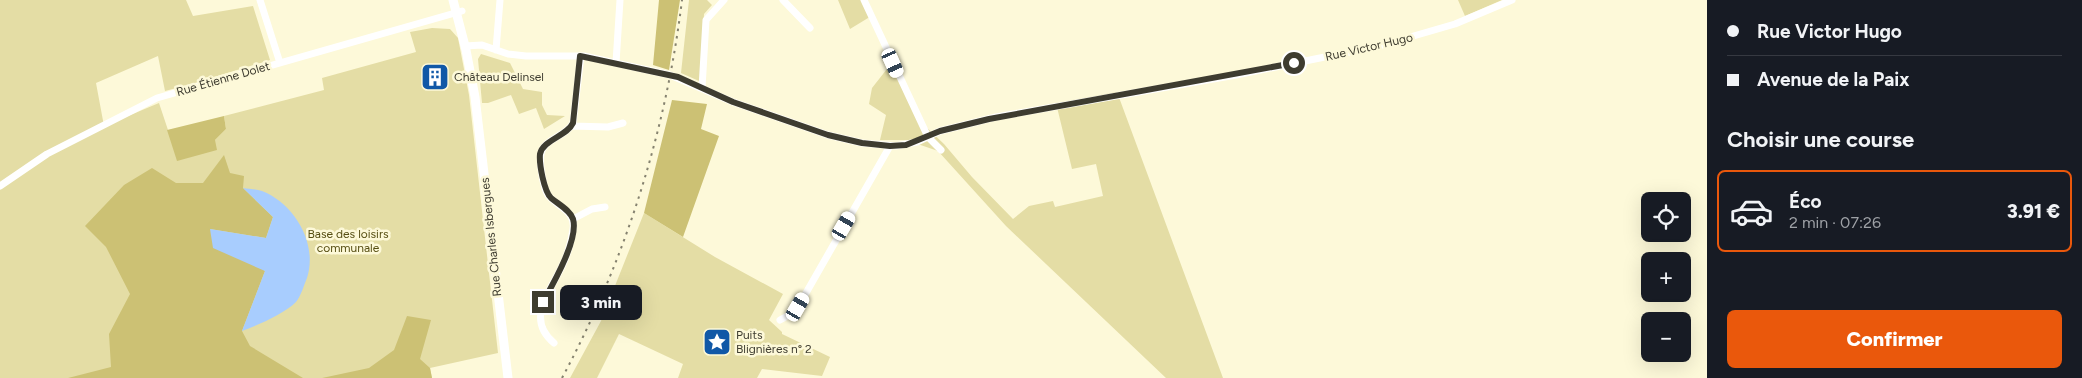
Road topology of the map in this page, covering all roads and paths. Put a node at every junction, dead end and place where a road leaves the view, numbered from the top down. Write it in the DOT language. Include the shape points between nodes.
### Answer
graph roads {
  1 [pos="260,0"];
  2 [pos="453,0"];
  3 [pos="459,0"];
  4 [pos="500,0"];
  5 [pos="620,0"];
  6 [pos="724,0"];
  7 [pos="783,0"];
  8 [pos="864,0"];
  9 [pos="1512,0"];
  10 [pos="460,12"];
  11 [pos="810,28"];
  12 [pos="468,46"];
  13 [pos="496,50"];
  14 [pos="580,56"];
  15 [pos="280,63"];
  16 [pos="616,63"];
  17 [pos="702,88"];
  18 [pos="622,123"];
  19 [pos="572,126"];
  20 [pos="928,137"];
  21 [pos="890,146"];
  22 [pos="941,150"];
  23 [pos="0,186"];
  24 [pos="605,207"];
  25 [pos="573,219"];
  26 [pos="780,320"];
  27 [pos="554,343"];
  28 [pos="508,378"];
  1 -- 15 [label="street"];
  2 -- 10 [label="main road, Rue Charles Isbergues"];
  3 -- 10 [label="main road, Rue Charles Isbergues"];
  4 -- 13 [label="street"];
  5 -- 16 [label="street"];
  6 -- 17 [label="street" via="706,20"];
  7 -- 11 [label="street"];
  8 -- 20 [label="street"];
  9 -- 20 [label="street, Rue Victor Hugo" via="1455,24 1380,46 996,118 940,131"];
  10 -- 12 [label="main road, Rue Charles Isbergues"];
  10 -- 15 [label="street, Rue Étienne Dolet"];
  12 -- 13 [label="street, Rue Victor Hugo" via="482,45"];
  12 -- 28 [label="main road, Rue Charles Isbergues"];
  13 -- 14 [label="street, Rue Victor Hugo" via="526,56"];
  14 -- 16 [label="street, Rue Victor Hugo"];
  14 -- 19 [label="street"];
  15 -- 23 [label="street, Rue Étienne Dolet" via="151,101 47,154"];
  16 -- 17 [label="street, Rue Victor Hugo" via="674,76"];
  17 -- 21 [label="street, Rue Victor Hugo" via="828,135"];
  18 -- 19 [label="street" via="608,127"];
  19 -- 25 [label="street" via="545,146 540,157 546,191"];
  20 -- 21 [label="street, Rue Victor Hugo" via="912,144"];
  20 -- 22 [label="street"];
  21 -- 26 [label="street" via="798,307"];
  24 -- 25 [label="street" via="592,209"];
  25 -- 27 [label="street" via="566,259 540,310 542,332"];
}
